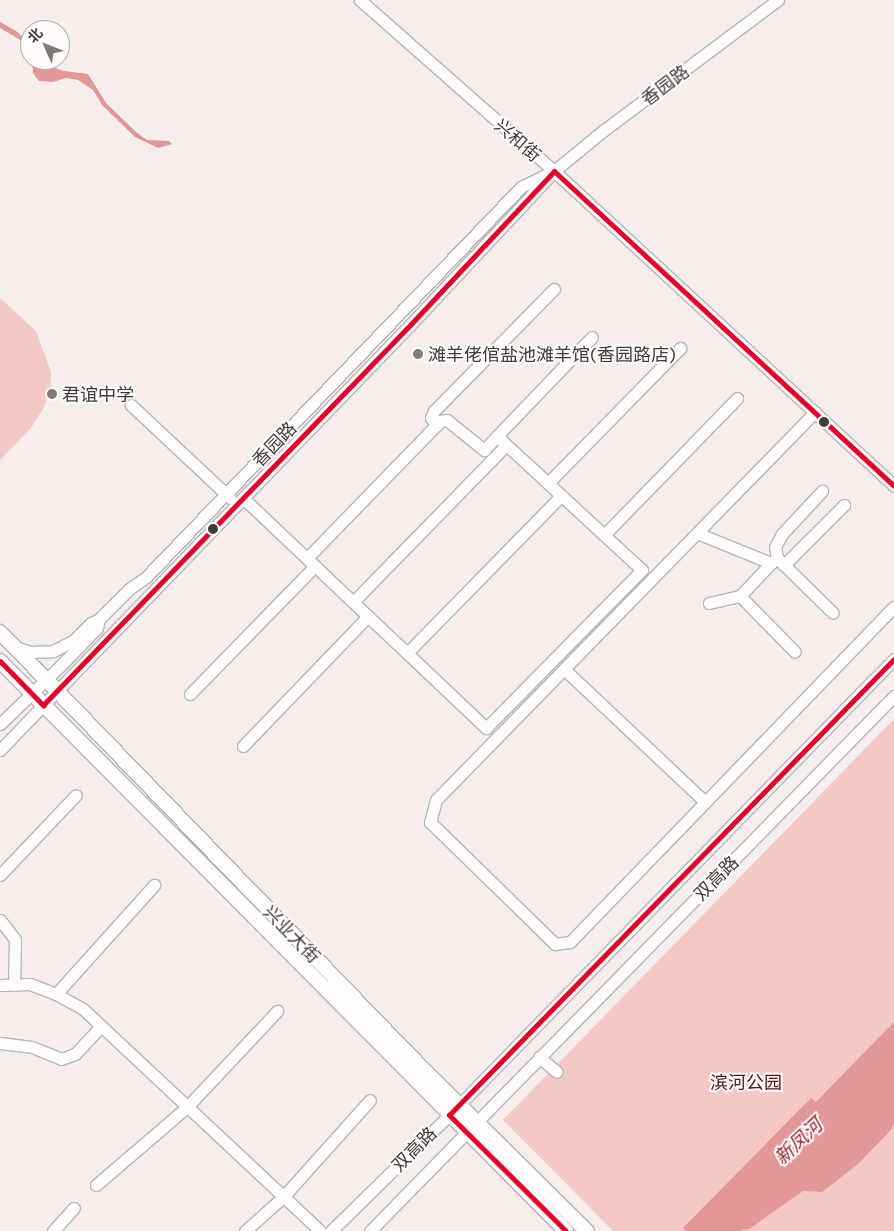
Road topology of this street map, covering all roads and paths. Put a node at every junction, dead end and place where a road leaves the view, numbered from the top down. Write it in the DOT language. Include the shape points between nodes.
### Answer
graph roads {
  1 [pos="360,0"];
  2 [pos="778,0"];
  3 [pos="554,171"];
  4 [pos="554,289"];
  5 [pos="592,337"];
  6 [pos="680,348"];
  7 [pos="737,398"];
  8 [pos="131,405"];
  9 [pos="815,412"];
  10 [pos="437,425"];
  11 [pos="497,436"];
  12 [pos="506,445"];
  13 [pos="548,484"];
  14 [pos="894,486"];
  15 [pos="822,492"];
  16 [pos="226,494"];
  17 [pos="561,496"];
  18 [pos="240,502"];
  19 [pos="844,505"];
  20 [pos="697,532"];
  21 [pos="604,535"];
  22 [pos="311,562"];
  23 [pos="777,562"];
  24 [pos="740,596"];
  25 [pos="353,602"];
  26 [pos="709,603"];
  27 [pos="894,608"];
  28 [pos="833,613"];
  29 [pos="368,616"];
  30 [pos="99,620"];
  31 [pos="0,632"];
  32 [pos="14,647"];
  33 [pos="795,652"];
  34 [pos="407,653"];
  35 [pos="894,659"];
  36 [pos="0,661"];
  37 [pos="564,669"];
  38 [pos="46,680"];
  39 [pos="57,690"];
  40 [pos="32,694"];
  41 [pos="190,694"];
  42 [pos="894,696"];
  43 [pos="43,705"];
  44 [pos="0,724"];
  45 [pos="242,746"];
  46 [pos="0,750"];
  47 [pos="76,795"];
  48 [pos="705,802"];
  49 [pos="0,874"];
  50 [pos="154,885"];
  51 [pos="0,920"];
  52 [pos="0,985"];
  53 [pos="14,985"];
  54 [pos="56,994"];
  55 [pos="277,1011"];
  56 [pos="102,1026"];
  57 [pos="0,1043"];
  58 [pos="539,1057"];
  59 [pos="557,1072"];
  60 [pos="370,1100"];
  61 [pos="459,1105"];
  62 [pos="187,1107"];
  63 [pos="449,1115"];
  64 [pos="476,1121"];
  65 [pos="466,1132"];
  66 [pos="96,1185"];
  67 [pos="283,1197"];
  68 [pos="74,1208"];
  69 [pos="54,1231"];
  70 [pos="246,1231"];
  71 [pos="320,1231"];
  72 [pos="331,1231"];
  73 [pos="370,1231"];
  74 [pos="566,1231"];
  75 [pos="587,1231"];
  1 -- 3 [label="street, 兴和街"];
  2 -- 3 [label="street, 香园路"];
  3 -- 9 [label="street, 兴和街"];
  3 -- 16 [label="street, 香园路" via="521,187"];
  3 -- 18 [label="street, 香园路"];
  4 -- 10 [label="street" via="434,411 431,418"];
  5 -- 11 [label="street"];
  6 -- 13 [label="street"];
  7 -- 21 [label="street"];
  8 -- 16 [label="street"];
  9 -- 14 [label="street, 兴和街"];
  9 -- 20 [label="street"];
  10 -- 11 [label="street" via="447,420 484,450"];
  10 -- 22 [label="street"];
  11 -- 12 [label="street"];
  12 -- 13 [label="street"];
  12 -- 25 [label="street"];
  13 -- 17 [label="street"];
  15 -- 23 [label="street" via="782,534 775,547"];
  16 -- 18 [label="street"];
  16 -- 30 [label="street, 香园路" via="146,577 128,589"];
  17 -- 21 [label="street"];
  17 -- 34 [label="street"];
  18 -- 22 [label="street"];
  18 -- 39 [label="street, 香园路"];
  19 -- 23 [label="street"];
  20 -- 23 [label="street"];
  20 -- 37 [label="street"];
  21 -- 34 [label="street" via="642,570 486,728"];
  22 -- 25 [label="street"];
  22 -- 41 [label="street"];
  23 -- 24 [label="street"];
  23 -- 28 [label="street"];
  24 -- 26 [label="street"];
  24 -- 33 [label="street"];
  25 -- 29 [label="street"];
  27 -- 48 [label="street"];
  29 -- 34 [label="street"];
  29 -- 45 [label="street"];
  30 -- 32 [label="street" via="91,623 73,641 54,651 30,652"];
  30 -- 38 [label="street, 香园路" via="97,628"];
  31 -- 32 [label="main road, 兴业大街"];
  32 -- 38 [label="main road, 兴业大街"];
  35 -- 61 [label="street, 双高路"];
  36 -- 40 [label="main road, 兴业大街"];
  37 -- 48 [label="street"];
  37 -- 48 [label="street" via="436,800 430,822 555,944 570,942"];
  38 -- 39 [label="main road, 兴业大街"];
  38 -- 40 [label="street, 香园路"];
  39 -- 43 [label="street, 香园路"];
  39 -- 61 [label="main road, 兴业大街"];
  40 -- 43 [label="main road, 兴业大街"];
  40 -- 44 [label="street, 香园路"];
  42 -- 58 [label="street, 双高路"];
  43 -- 46 [label="street, 香园路"];
  43 -- 63 [label="main road, 兴业大街"];
  47 -- 49 [label="street"];
  50 -- 54 [label="street"];
  51 -- 53 [label="street" via="14,939"];
  52 -- 53 [label="street"];
  53 -- 54 [label="street" via="30,984"];
  54 -- 56 [label="street" via="83,1009"];
  55 -- 62 [label="street"];
  56 -- 57 [label="street" via="75,1054 61,1059 32,1047"];
  56 -- 62 [label="street"];
  58 -- 59 [label="street"];
  58 -- 64 [label="street, 双高路"];
  60 -- 67 [label="street"];
  61 -- 63 [label="street, 双高路"];
  61 -- 64 [label="main road, 兴业大街"];
  62 -- 66 [label="street"];
  62 -- 67 [label="street"];
  63 -- 65 [label="main road, 兴业大街"];
  63 -- 72 [label="street, 双高路"];
  64 -- 65 [label="street, 双高路"];
  64 -- 75 [label="main road, 兴业大街"];
  65 -- 73 [label="street, 双高路"];
  65 -- 74 [label="main road, 兴业大街"];
  67 -- 70 [label="street"];
  67 -- 71 [label="street"];
  68 -- 69 [label="street"];
}
